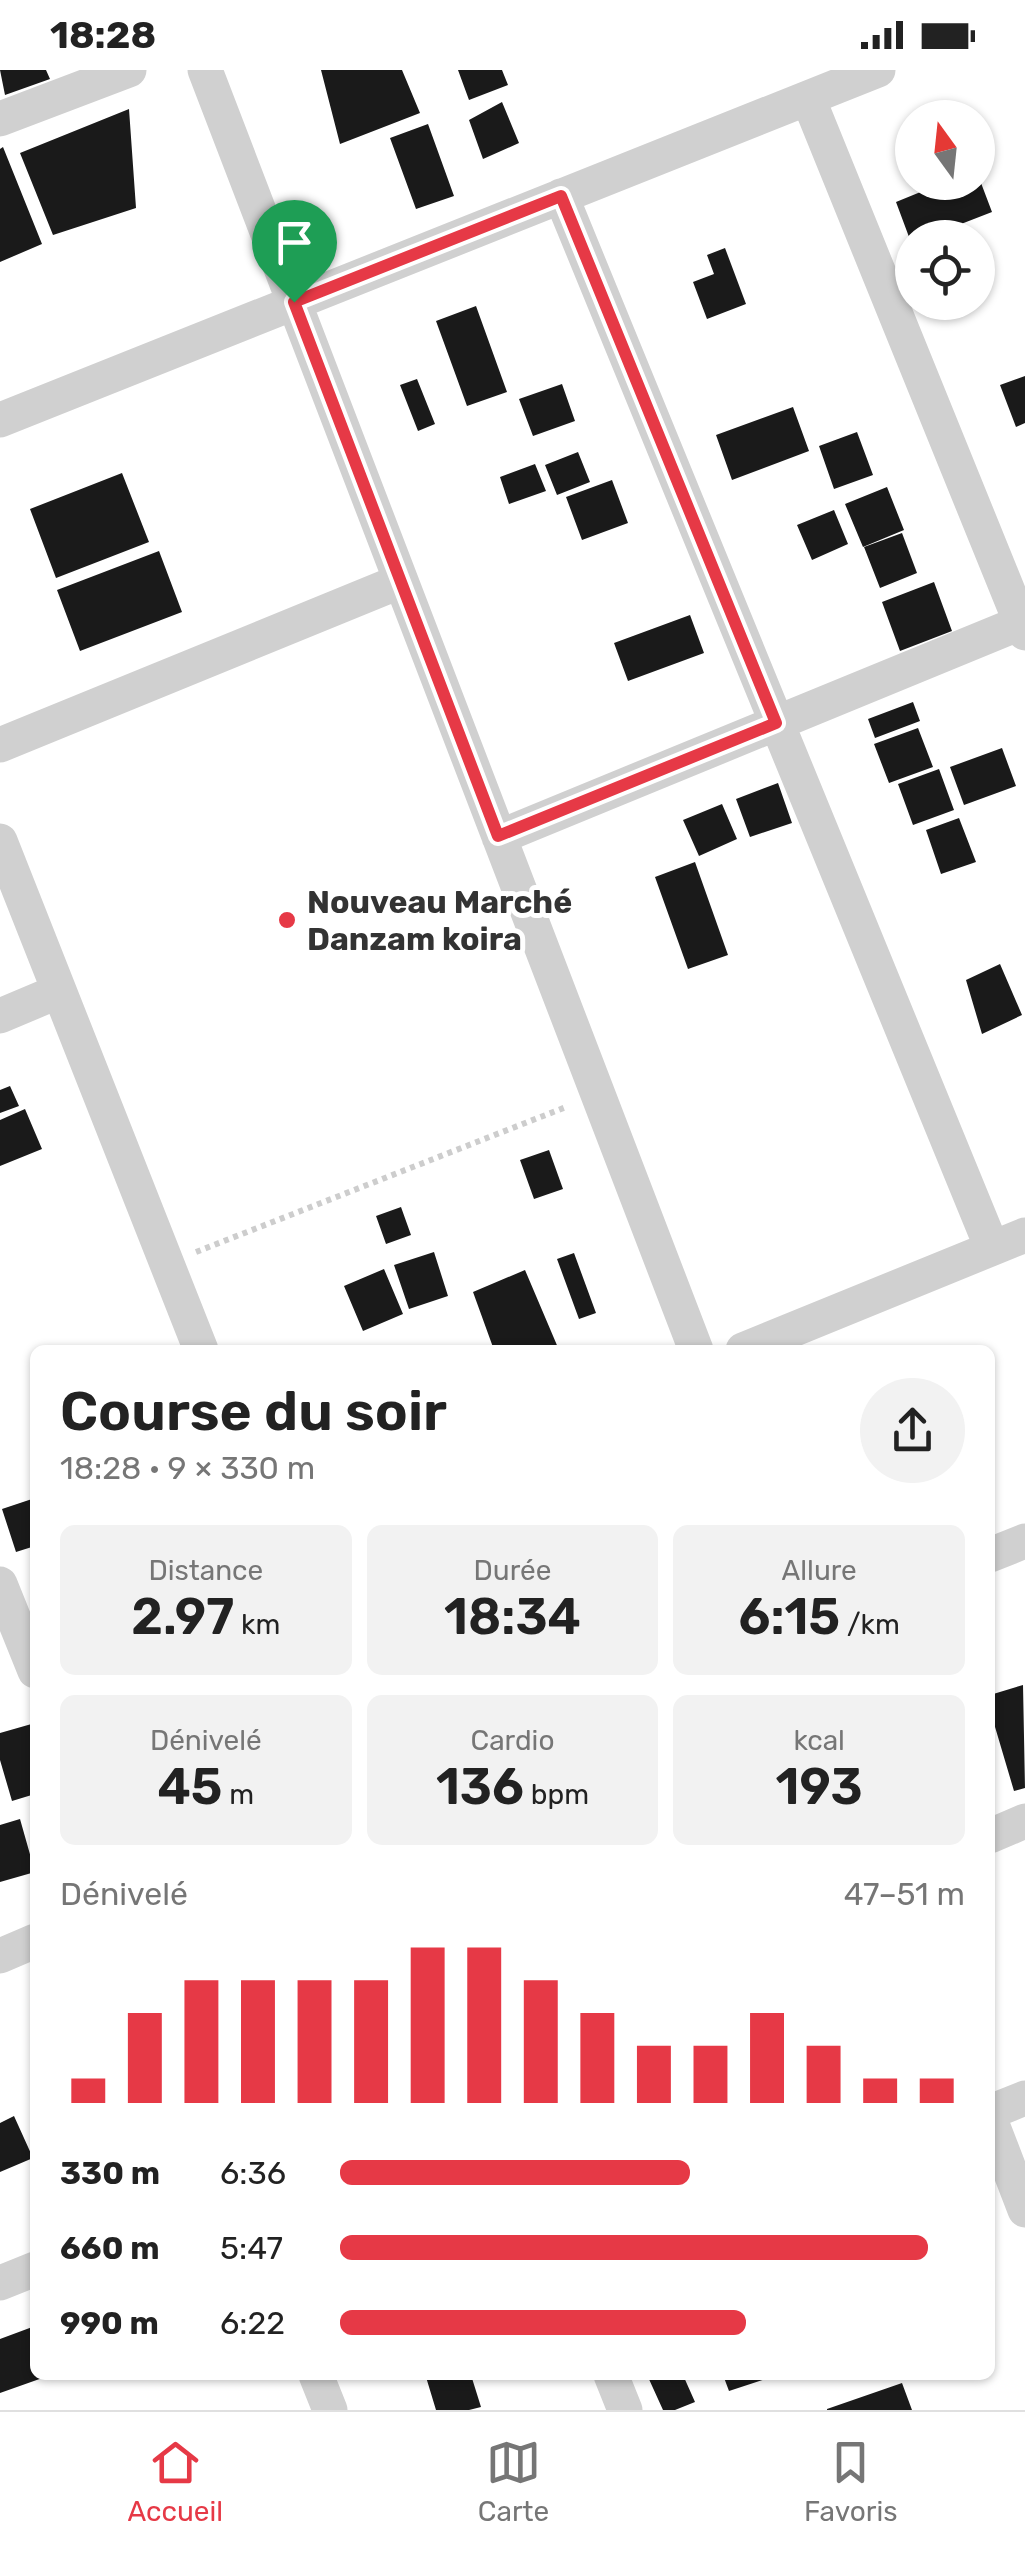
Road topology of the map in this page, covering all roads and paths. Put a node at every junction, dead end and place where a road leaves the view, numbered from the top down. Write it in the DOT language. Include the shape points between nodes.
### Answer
graph roads {
  1 [pos="129,70"];
  2 [pos="205,70"];
  3 [pos="878,70"];
  4 [pos="808,98"];
  5 [pos="0,119"];
  6 [pos="561,196"];
  7 [pos="294,302"];
  8 [pos="0,420"];
  9 [pos="401,581"];
  10 [pos="1024,626"];
  11 [pos="776,723"];
  12 [pos="0,745"];
  13 [pos="498,836"];
  14 [pos="0,840"];
  15 [pos="59,991"];
  16 [pos="0,1016"];
  17 [pos="598,1094"];
  18 [pos="1025,1235"];
  19 [pos="992,1248"];
  20 [pos="167,1264"];
  21 [pos="199,1345"];
  22 [pos="694,1345"];
  23 [pos="755,1345"];
  24 [pos="1025,1541"];
  25 [pos="995,1553"];
  26 [pos="0,1584"];
  27 [pos="19,1638"];
  28 [pos="30,1661"];
  29 [pos="1025,1821"];
  30 [pos="995,1834"];
  31 [pos="30,1944"];
  32 [pos="0,1956"];
  33 [pos="1025,2098"];
  34 [pos="995,2113"];
  35 [pos="999,2168"];
  36 [pos="1025,2210"];
  37 [pos="30,2271"];
  38 [pos="0,2282"];
  39 [pos="318,2380"];
  40 [pos="613,2380"];
  41 [pos="330,2410"];
  42 [pos="625,2410"];
  1 -- 5 [label="street"];
  2 -- 7 [label="street"];
  3 -- 4 [label="street"];
  4 -- 6 [label="street"];
  4 -- 10 [label="street"];
  6 -- 7 [label="street"];
  6 -- 11 [label="street"];
  7 -- 8 [label="street"];
  7 -- 9 [label="street"];
  9 -- 12 [label="street"];
  9 -- 13 [label="street"];
  10 -- 11 [label="street"];
  11 -- 13 [label="street"];
  11 -- 19 [label="street"];
  13 -- 17 [label="street"];
  14 -- 15 [label="street"];
  15 -- 16 [label="street"];
  15 -- 20 [label="street"];
  17 -- 20 [label="path"];
  17 -- 22 [label="street"];
  18 -- 19 [label="street"];
  19 -- 23 [label="street"];
  20 -- 21 [label="street"];
  24 -- 25 [label="street"];
  26 -- 27 [label="street"];
  27 -- 28 [label="street"];
  29 -- 30 [label="street"];
  31 -- 32 [label="street"];
  33 -- 34 [label="street"];
  35 -- 36 [label="street"];
  37 -- 38 [label="street"];
  39 -- 41 [label="street"];
  40 -- 42 [label="street"];
}
